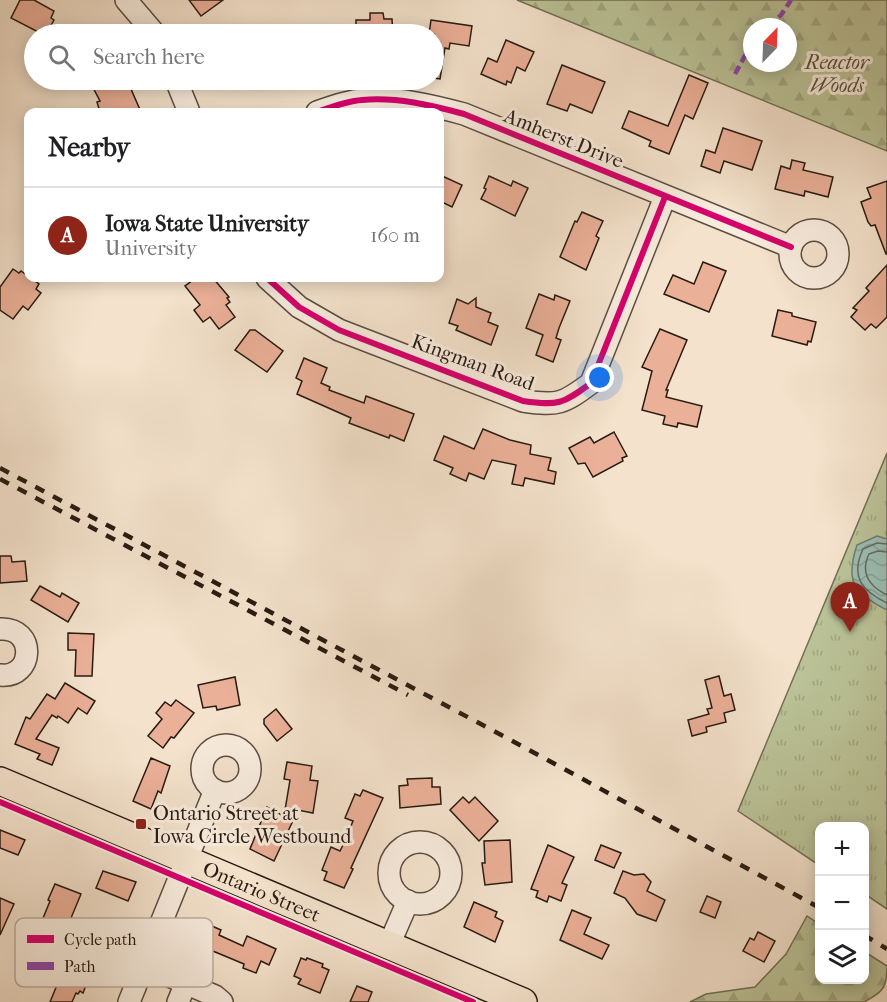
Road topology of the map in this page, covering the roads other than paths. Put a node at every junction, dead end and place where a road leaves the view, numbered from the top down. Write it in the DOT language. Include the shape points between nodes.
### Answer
graph roads {
  1 [pos="126,0"];
  2 [pos="146,24"];
  3 [pos="180,90"];
  4 [pos="187,108"];
  5 [pos="332,108"];
  6 [pos="440,108"];
  7 [pos="444,109"];
  8 [pos="665,198"];
  9 [pos="792,247"];
  10 [pos="271,282"];
  11 [pos="0,629"];
  12 [pos="0,675"];
  13 [pos="0,781"];
  14 [pos="215,790"];
  15 [pos="186,861"];
  16 [pos="408,901"];
  17 [pos="163,918"];
  18 [pos="389,945"];
  19 [pos="135,987"];
  20 [pos="182,993"];
  21 [pos="129,1002"];
  22 [pos="222,1002"];
  23 [pos="523,1002"];
  1 -- 2 [label="street"];
  3 -- 4 [label="street"];
  5 -- 6 [label="street, Amherst Drive" via="361,100 393,100"];
  7 -- 8 [label="street, Amherst Drive"];
  8 -- 9 [label="street, Amherst Drive"];
  8 -- 10 [label="street, Kingman Road" via="591,383 551,405 523,401 339,330 299,307"];
  11 -- 12 [label="street" via="20,634 27,648 24,664 11,674"];
  13 -- 15 [label="main road, Ontario Street"];
  14 -- 15 [label="street"];
  15 -- 17 [label="street"];
  15 -- 18 [label="main road, Ontario Street"];
  16 -- 18 [label="street"];
  18 -- 23 [label="main road, Ontario Street"];
  19 -- 21 [label="street"];
  20 -- 22 [label="street" via="215,996"];
}
